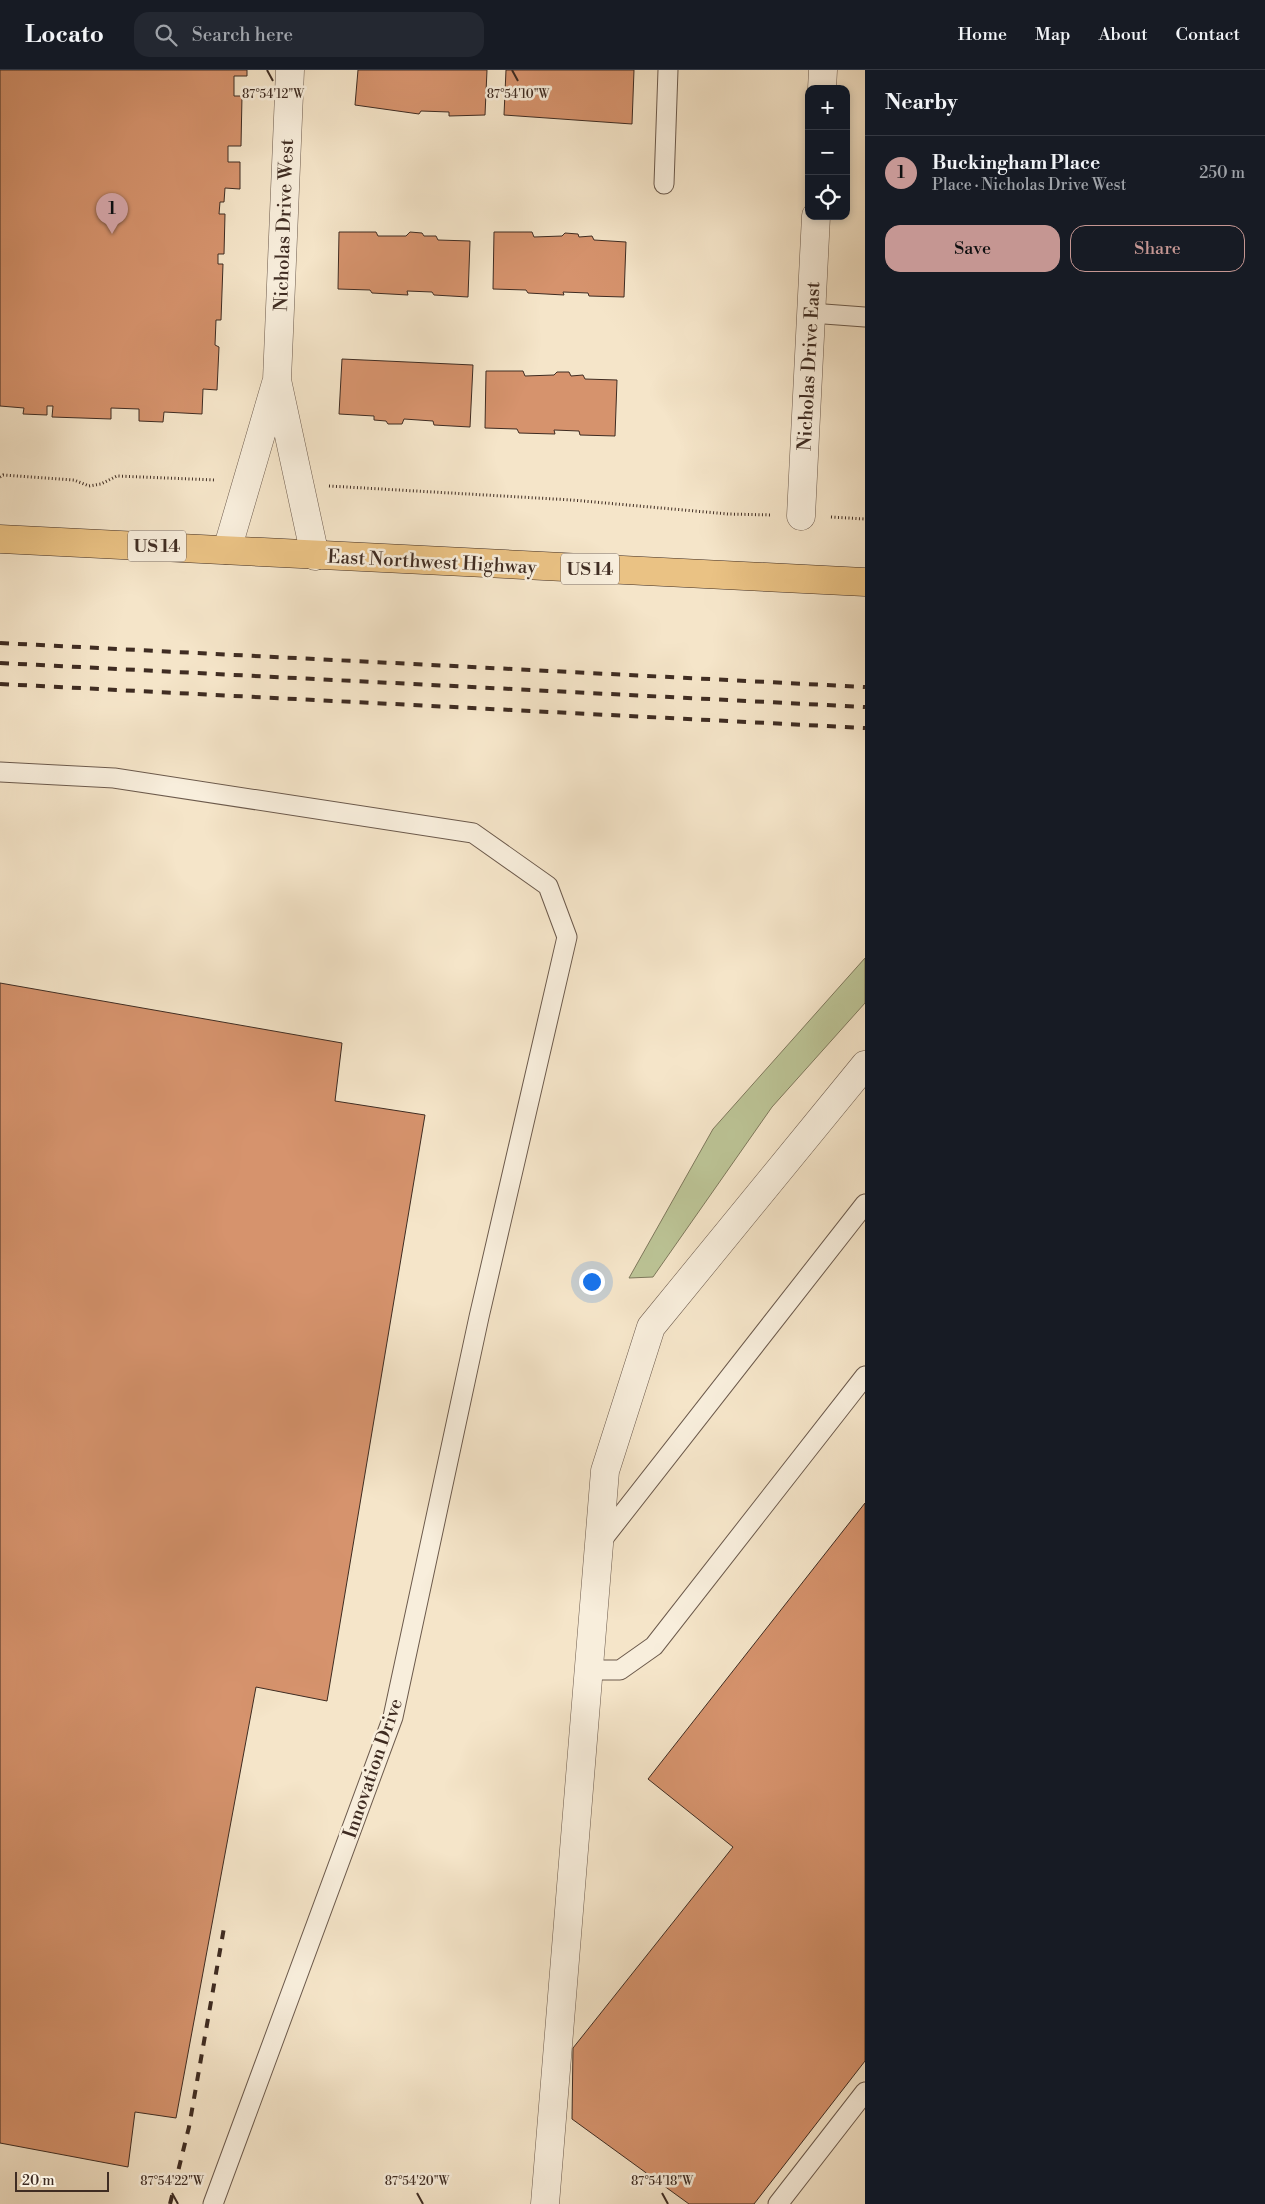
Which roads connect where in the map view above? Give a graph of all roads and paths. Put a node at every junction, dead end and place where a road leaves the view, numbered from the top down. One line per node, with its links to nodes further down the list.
1 (290, 70): 9 (street, Nicholas Drive West)
2 (668, 70): 5 (lane)
3 (823, 70): 4 (street)
4 (822, 85)
5 (664, 184)
6 (816, 220): 7 (street, Nicholas Drive East)
7 (811, 313): 8 (lane); 13 (street, Nicholas Drive East)
8 (865, 317)
9 (277, 380): 11 (street, Nicholas Drive West); 12 (street, Nicholas Drive West)
10 (0, 477): 11 (path)
11 (247, 482): 16 (street, Nicholas Drive West)
12 (300, 484): 13 (path); 17 (street, Nicholas Drive West)
13 (801, 516): 14 (path)
14 (865, 519)
15 (0, 540): 16 (main road, East Northwest Highway / US 14)
16 (227, 550): 17 (main road, East Northwest Highway / US 14)
17 (315, 556): 18 (main road, East Northwest Highway / US 14)
18 (865, 582)
19 (0, 772): 26 (lane, Innovation Drive)
20 (865, 1065): 23 (street)
21 (865, 1204): 23 (lane)
22 (865, 1376): 24 (lane)
23 (599, 1545): 24 (street)
24 (588, 1670): 27 (street)
25 (865, 2092): 28 (lane)
26 (213, 2204)
27 (545, 2204)
28 (778, 2204)

